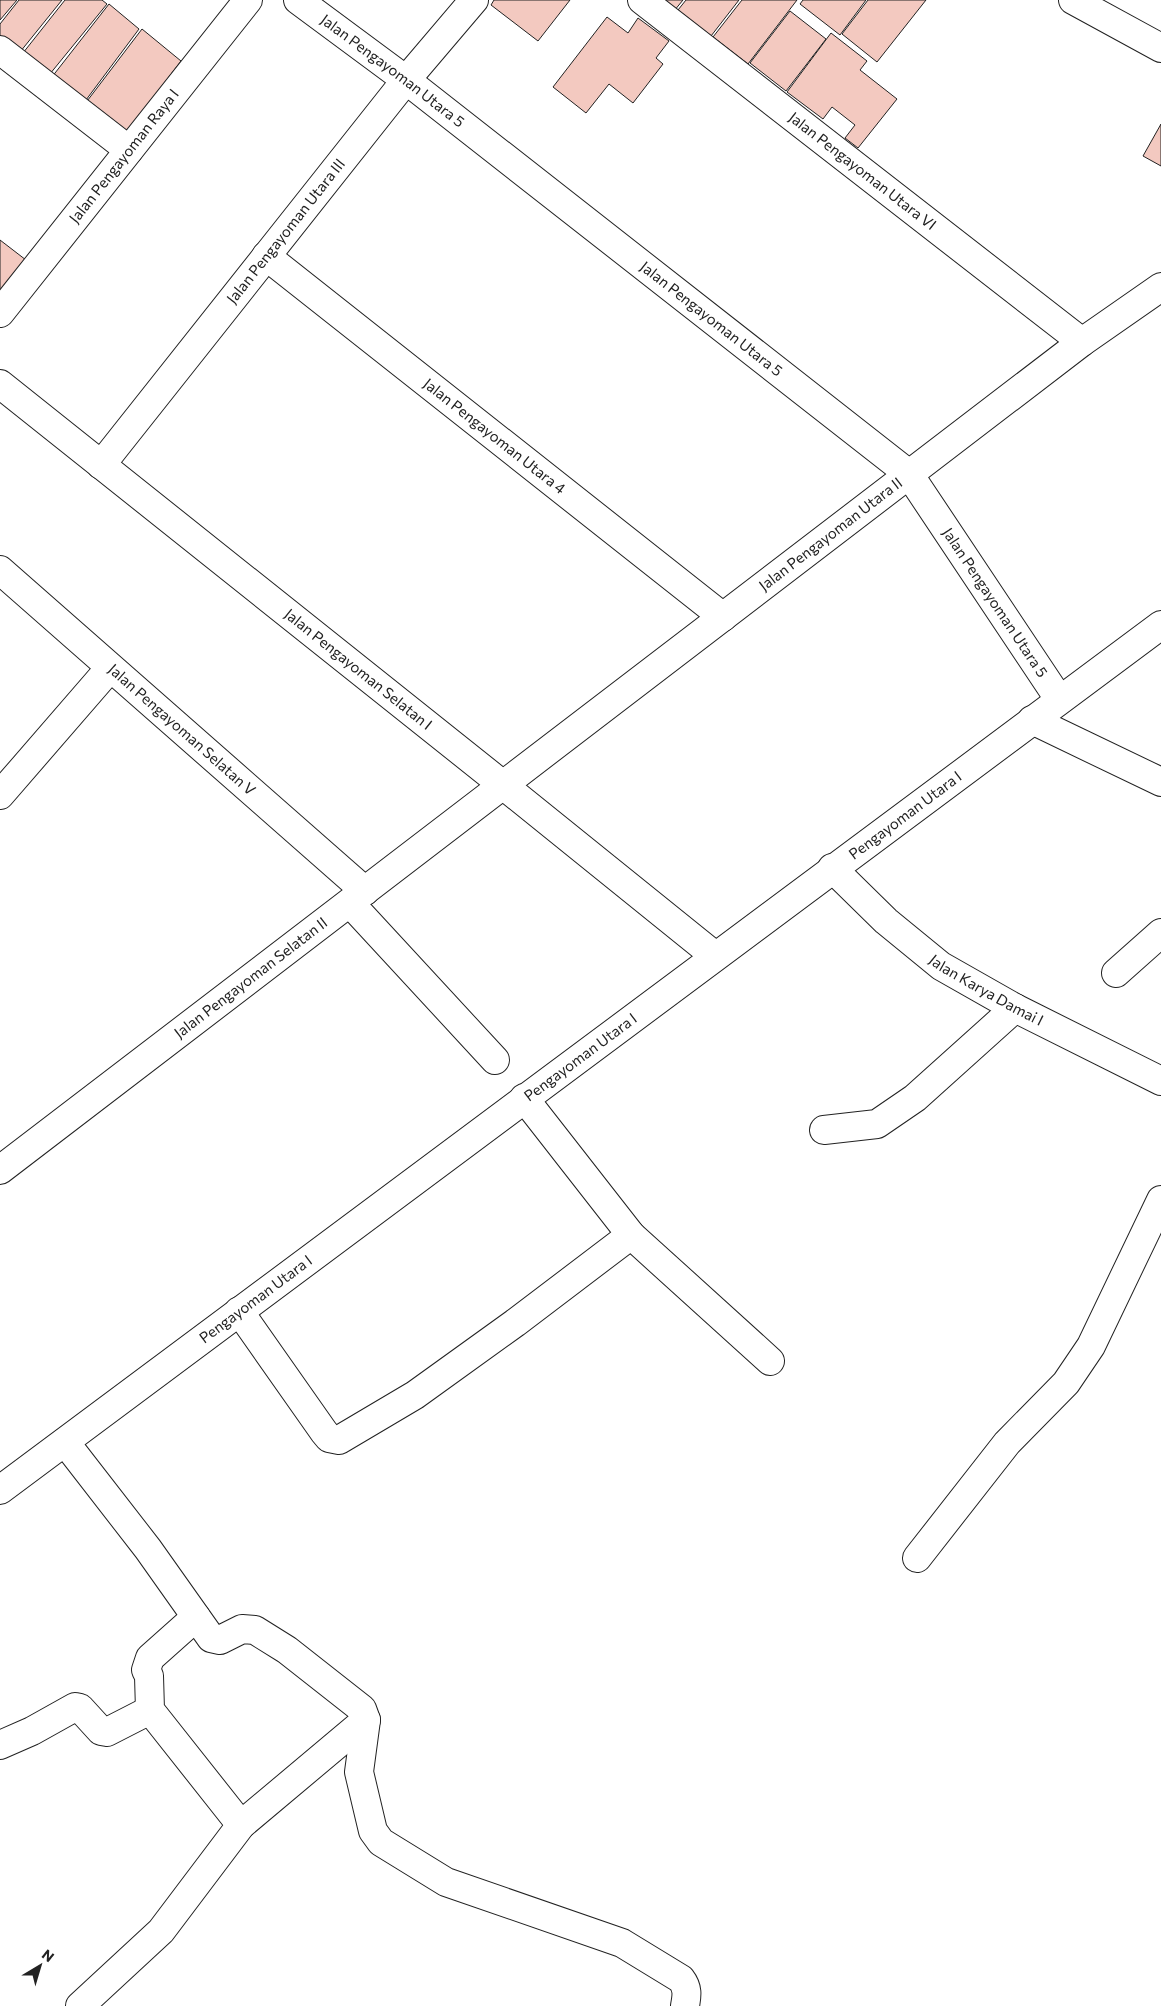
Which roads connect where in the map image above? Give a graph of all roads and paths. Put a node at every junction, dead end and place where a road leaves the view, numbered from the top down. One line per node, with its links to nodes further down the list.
1 (248, 0): 9 (street, Jalan Pengayoman Raya I)
2 (298, 0): 8 (street, Jalan Pengayoman Utara 5)
3 (474, 0): 8 (street, Jalan Pengayoman Utara III)
4 (642, 0): 13 (street, Jalan Pengayoman Utara VI)
5 (1073, 0): 6 (street)
6 (1161, 48)
7 (0, 50): 9 (street)
8 (406, 80): 10 (street, Jalan Pengayoman Utara III); 16 (street, Jalan Pengayoman Utara 5)
9 (129, 150): 12 (street, Jalan Pengayoman Raya I)
10 (266, 256): 15 (street, Jalan Pengayoman Utara III); 18 (street, Jalan Pengayoman Utara 4)
11 (1161, 286): 13 (street, Jalan Pengayoman Utara II)
12 (0, 313)
13 (1082, 342): 16 (street, Jalan Pengayoman Utara II)
14 (0, 384): 15 (street, Jalan Pengayoman Selatan I)
15 (101, 465): 24 (street, Jalan Pengayoman Selatan I)
16 (909, 474): 18 (street, Jalan Pengayoman Utara II); 21 (street, Jalan Pengayoman Utara 5)
17 (0, 570): 20 (street, Jalan Pengayoman Selatan V)
18 (723, 616): 24 (street, Jalan Pengayoman Utara II)
19 (1161, 625): 21 (street, Pengayoman Utara I)
20 (110, 668): 25 (street); 27 (street, Jalan Pengayoman Selatan V)
21 (1059, 699): 22 (street, Pengayoman Utara I)
22 (1032, 720): 23 (street); 26 (street, Pengayoman Utara I)
23 (1161, 782)
24 (503, 785): 27 (street, Jalan Pengayoman Selatan II); 29 (street, Jalan Pengayoman Selatan I)
25 (0, 795)
26 (832, 868): 29 (street, Pengayoman Utara I); 31 (street, Jalan Karya Damai I)
27 (357, 897): 32 (street, Jalan Pengayoman Selatan V); 36 (street, Jalan Pengayoman Selatan II)
28 (1161, 933): 30 (street)
29 (715, 956): 34 (street, Pengayoman Utara I)
30 (1116, 972)
31 (1015, 1008): 33 (street, Jalan Karya Damai I); 35 (street)
32 (494, 1060)
33 (1161, 1081)
34 (524, 1098): 38 (street); 39 (street, Pengayoman Utara I)
35 (824, 1130)
36 (0, 1170)
37 (1161, 1200): 43 (street)
38 (631, 1235): 39 (street); 40 (street)
39 (239, 1311): 41 (street, Pengayoman Utara I)
40 (770, 1361)
41 (64, 1442): 42 (street, Pengayoman Utara I); 44 (street)
42 (0, 1490)
43 (917, 1558)
44 (196, 1617): 45 (street); 46 (street)
45 (150, 1710): 47 (street); 48 (street)
46 (366, 1720): 48 (street); 50 (street)
47 (0, 1744)
48 (241, 1825): 49 (street)
49 (80, 2006)
50 (685, 2006)

